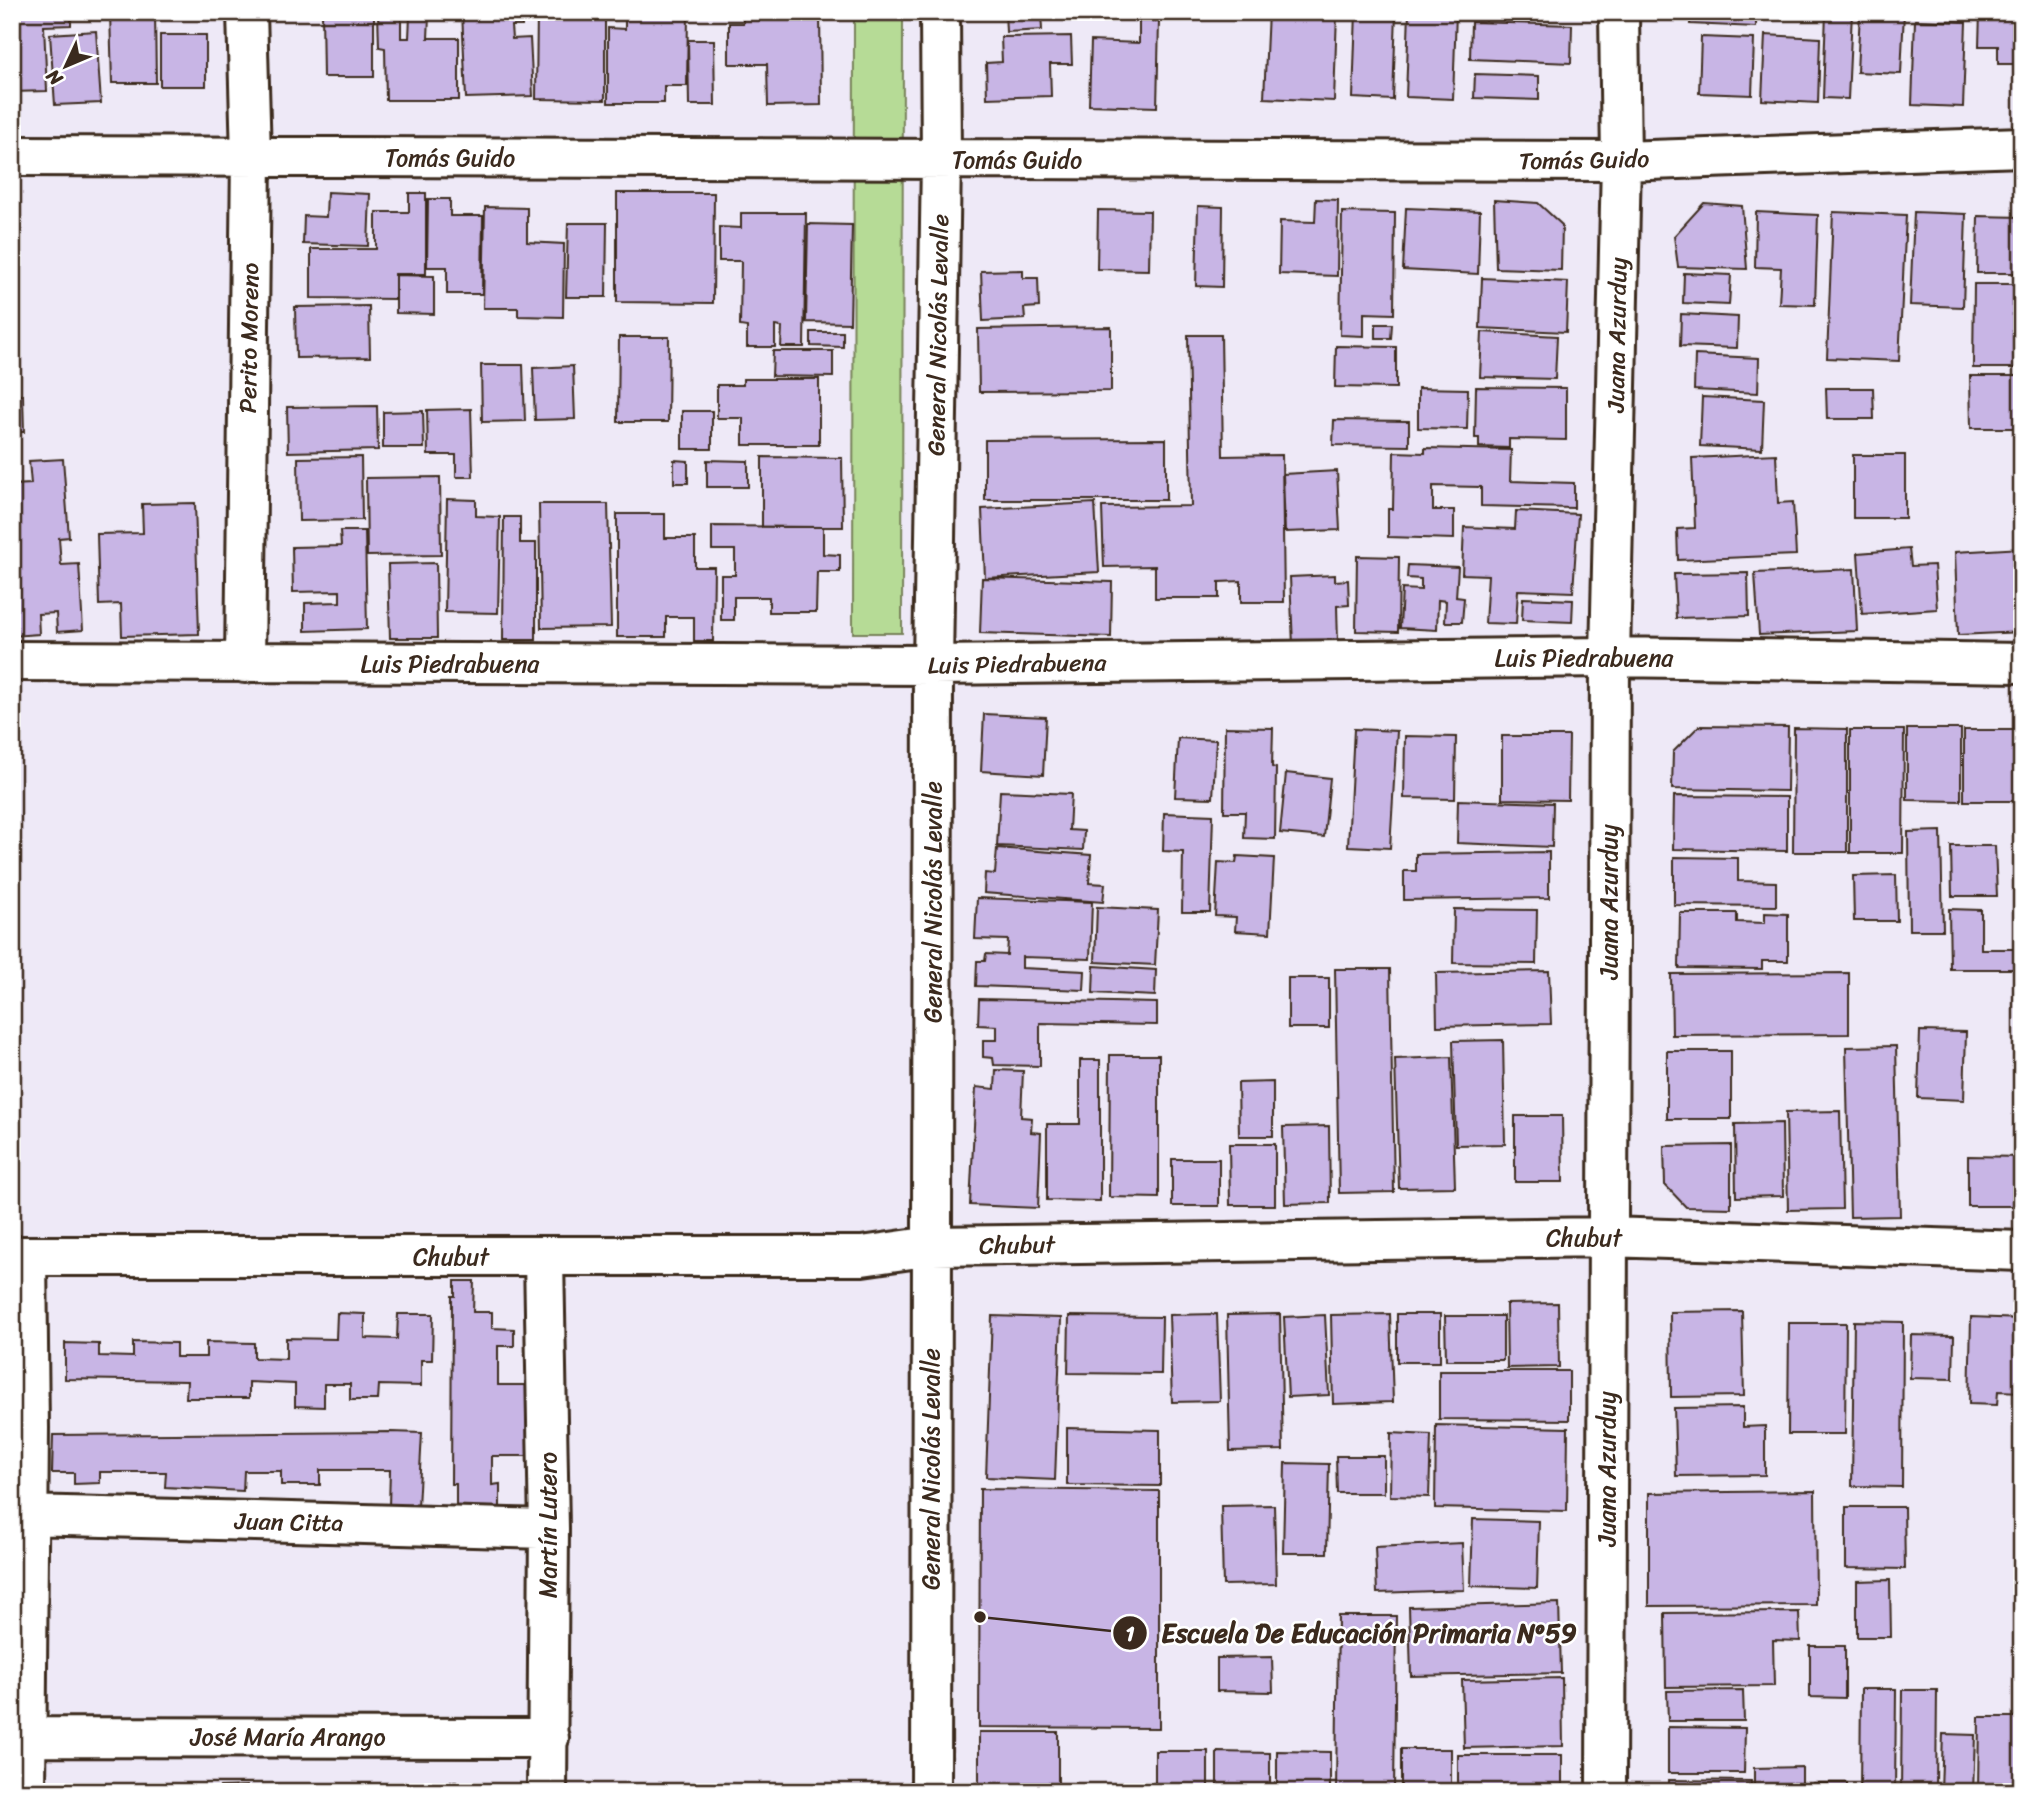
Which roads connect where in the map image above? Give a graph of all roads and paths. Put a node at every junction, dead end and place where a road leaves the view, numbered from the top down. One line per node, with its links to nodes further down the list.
1 (247, 12): 6 (street, Perito Moreno)
2 (940, 12): 7 (street, General Nicolás Levalle)
3 (1619, 12): 8 (street, Juana Azurduy)
4 (2022, 147): 8 (street, Tomás Guido)
5 (12, 156): 6 (street, Tomás Guido)
6 (251, 157): 7 (street, Tomás Guido); 11 (street, Perito Moreno)
7 (941, 160): 8 (street, Tomás Guido); 13 (street, General Nicolás Levalle)
8 (1621, 161): 9 (street, Juana Azurduy)
9 (1610, 657): 12 (street, Luis Piedrabuena); 13 (street, Luis Piedrabuena); 14 (street, Juana Azurduy)
10 (12, 662): 11 (street, Luis Piedrabuena)
11 (246, 663): 13 (street, Luis Piedrabuena)
12 (2022, 663)
13 (933, 665): 15 (street, General Nicolás Levalle)
14 (1608, 1237): 15 (street, Chubut); 16 (street, Chubut); 26 (street, Juana Azurduy)
15 (932, 1246): 18 (street, Chubut); 25 (street, General Nicolás Levalle)
16 (2022, 1251)
17 (20, 1256): 18 (street, Chubut); 19 (street)
18 (544, 1258): 20 (street, Martín Lutero)
19 (28, 1516): 20 (street, Juan Citta); 21 (street)
20 (549, 1529): 22 (street, Martín Lutero)
21 (27, 1737): 22 (street, José María Arango); 23 (street)
22 (549, 1738): 24 (street, Martín Lutero)
23 (26, 1792)
24 (547, 1792)
25 (931, 1792)
26 (1606, 1792)

